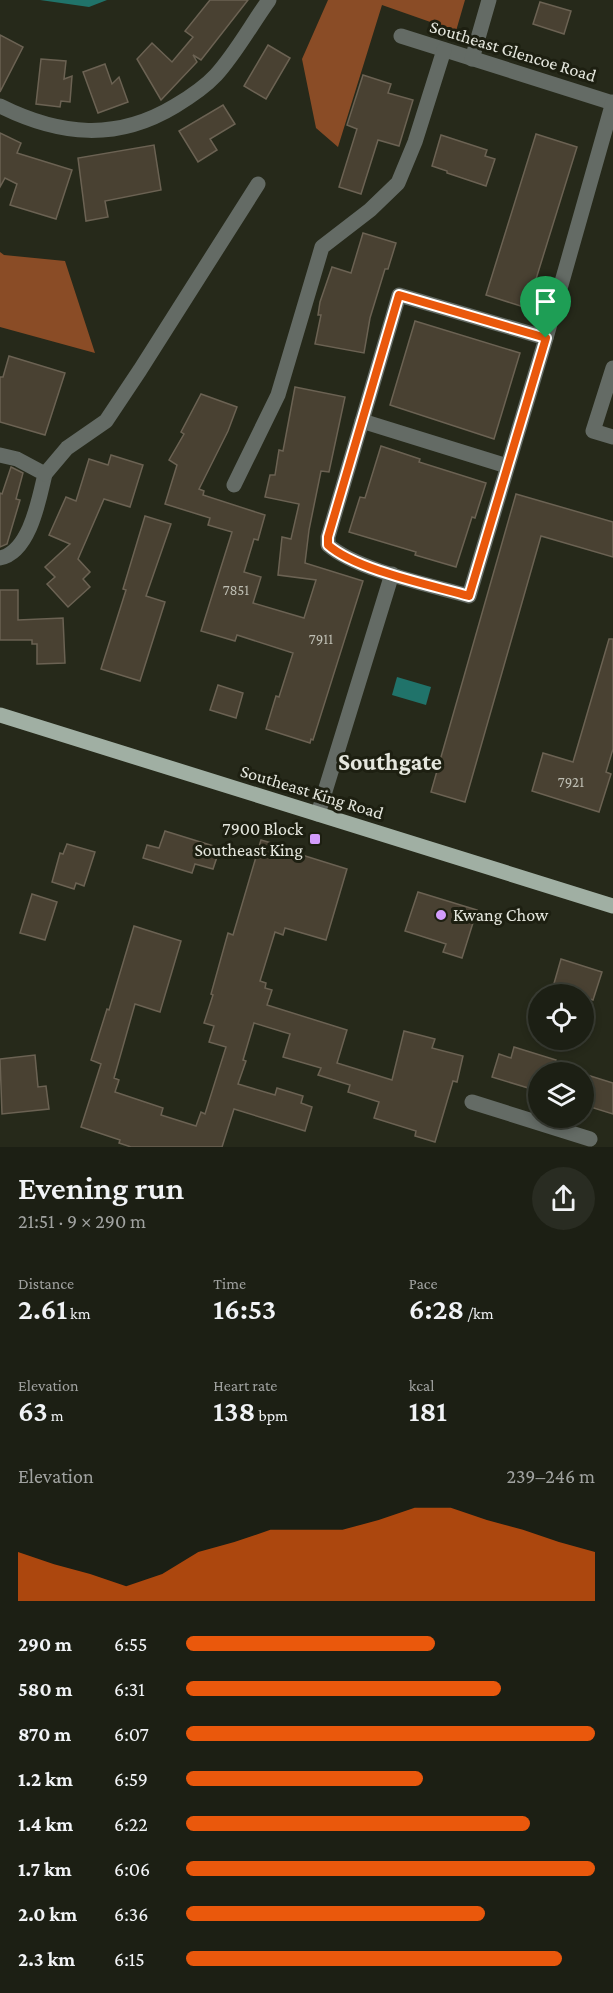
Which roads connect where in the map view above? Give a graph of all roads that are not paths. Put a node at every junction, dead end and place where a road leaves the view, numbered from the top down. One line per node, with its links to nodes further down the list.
1 (269, 0): 7 (street)
2 (489, 0): 5 (street)
3 (401, 36): 4 (street, Southeast Glencoe Road)
4 (444, 50): 5 (street, Southeast Glencoe Road); 16 (street)
5 (472, 59): 6 (street, Southeast Glencoe Road)
6 (613, 102): 9 (street)
7 (0, 106)
8 (258, 184): 15 (street)
9 (546, 338): 11 (street); 14 (street)
10 (613, 368): 12 (street)
11 (362, 421): 14 (street); 18 (street)
12 (613, 438)
13 (0, 455): 15 (street)
14 (507, 466): 18 (street)
15 (45, 474): 17 (street)
16 (234, 485)
17 (0, 558)
18 (392, 574): 20 (street)
19 (0, 715): 20 (main road, Southeast King Road)
20 (318, 814): 21 (main road, Southeast King Road)
21 (613, 906)
22 (472, 1102): 23 (street)
23 (591, 1139)

